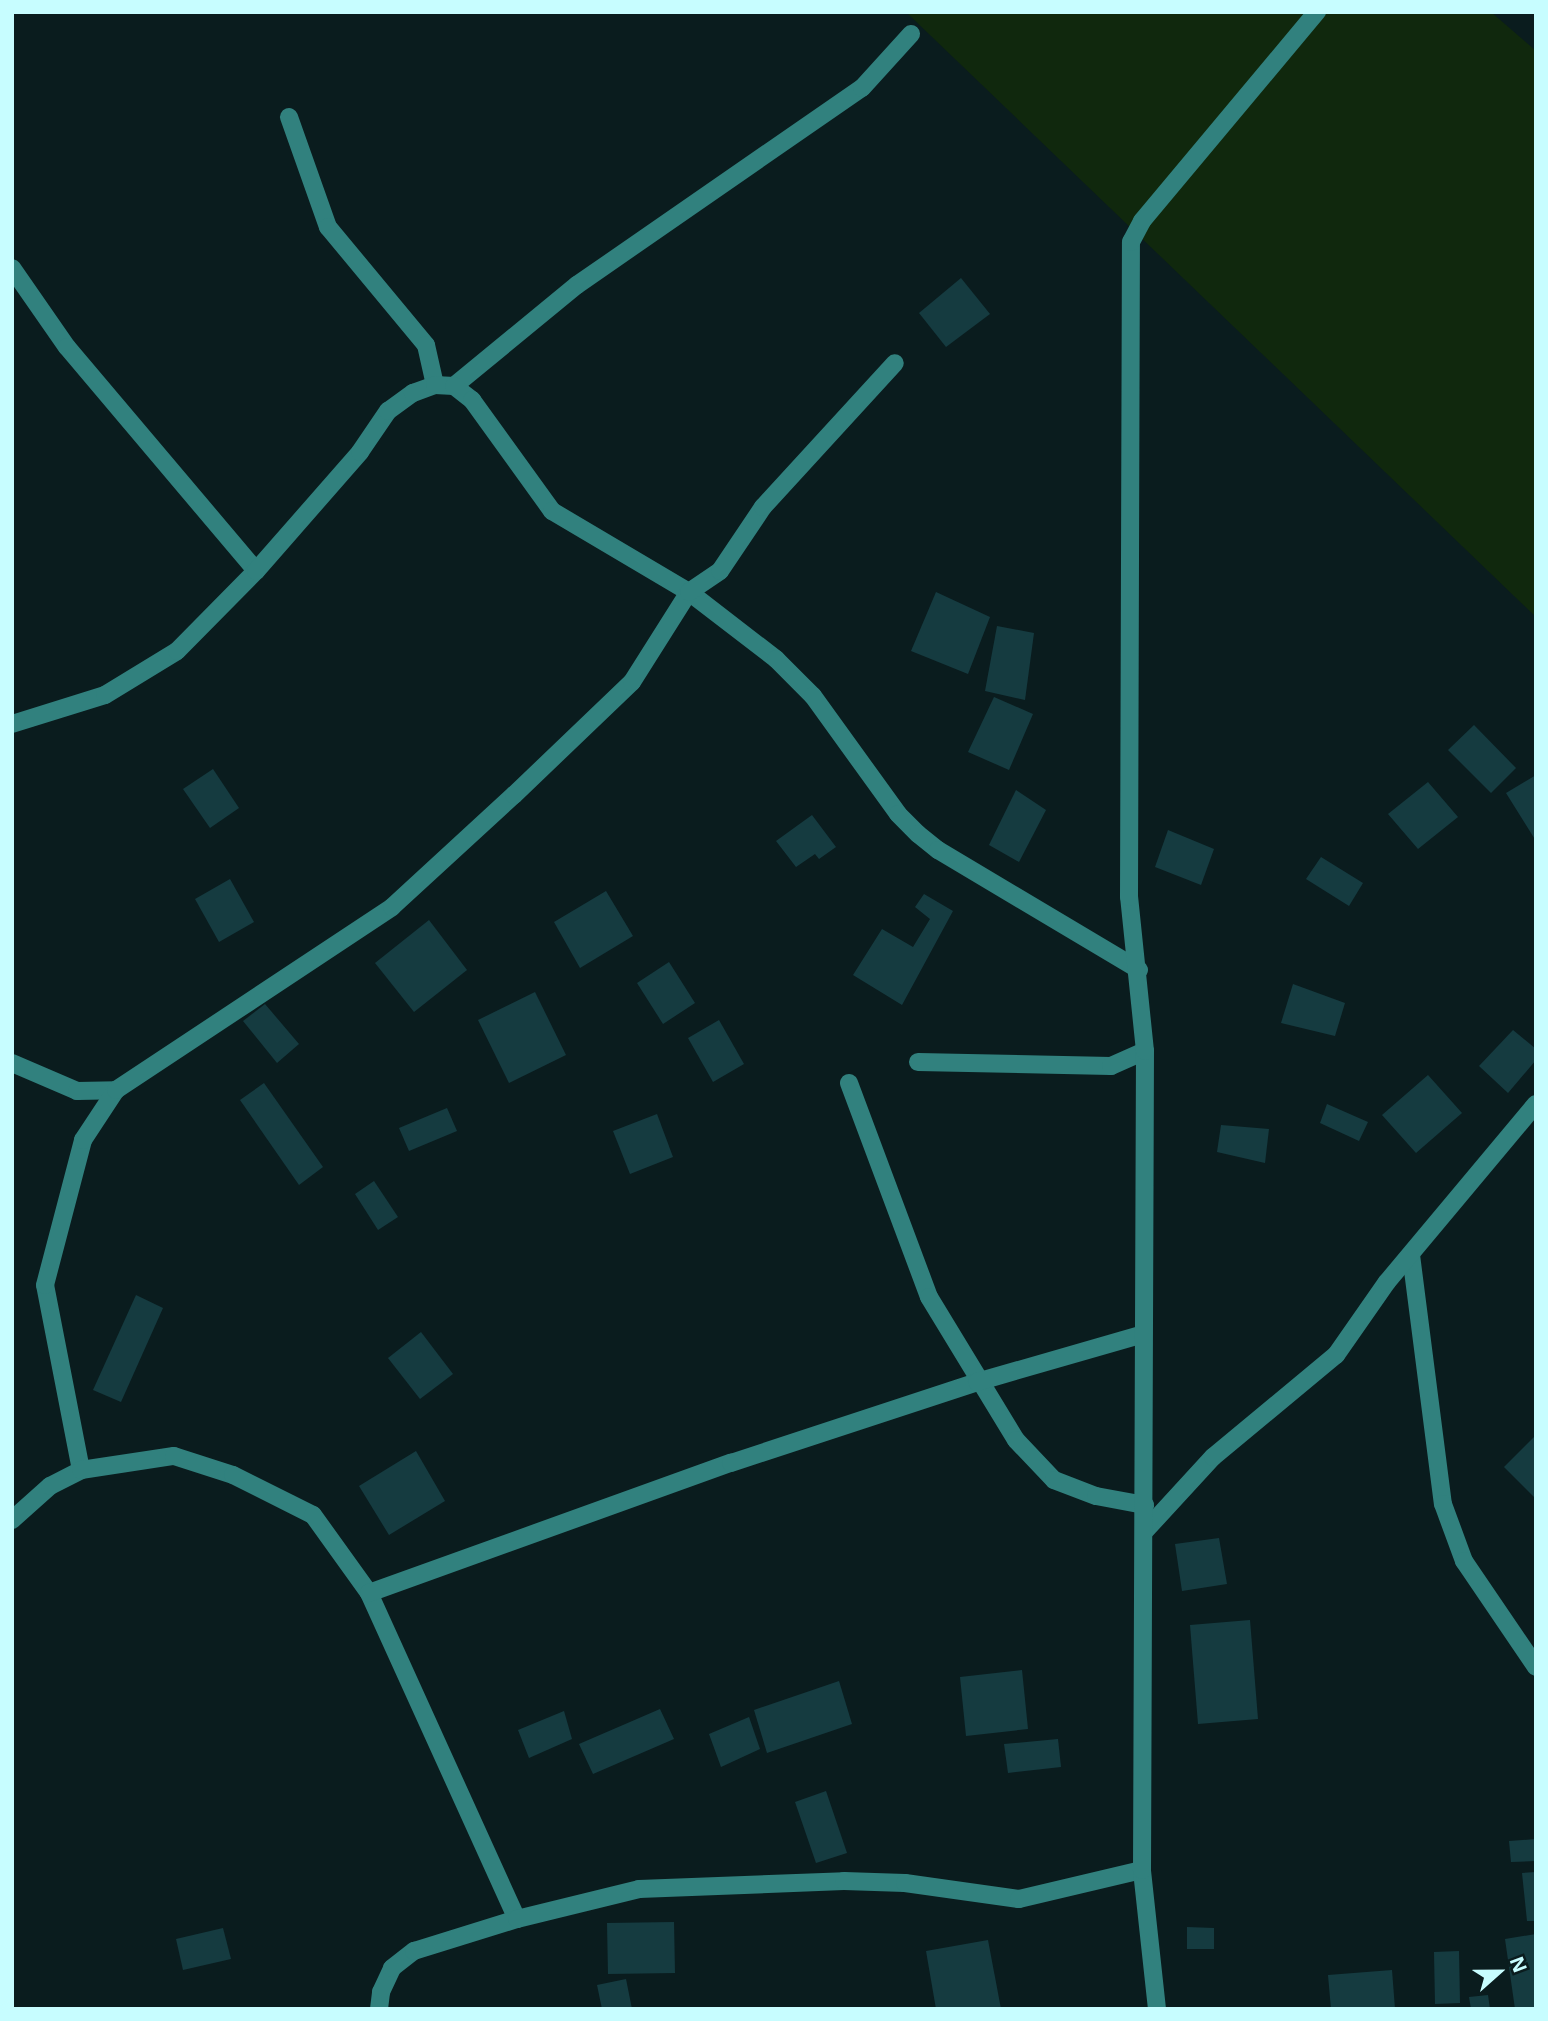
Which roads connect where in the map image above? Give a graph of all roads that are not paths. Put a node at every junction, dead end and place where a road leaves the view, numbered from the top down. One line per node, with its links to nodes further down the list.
1 (1317, 12): 11 (street)
2 (911, 34): 7 (street)
3 (289, 117): 6 (street)
4 (12, 268): 8 (street)
5 (895, 363): 9 (street)
6 (435, 385): 7 (street); 8 (street)
7 (454, 386): 9 (street)
8 (256, 571): 10 (street)
9 (688, 592): 11 (street); 16 (street)
10 (12, 724)
11 (1139, 970): 12 (street)
12 (1144, 1051): 13 (street); 19 (street)
13 (918, 1062)
14 (12, 1063): 16 (street)
15 (849, 1083): 20 (street)
16 (116, 1090): 21 (street)
17 (1536, 1104): 18 (street)
18 (1411, 1255): 24 (street); 26 (street)
19 (1143, 1334): 20 (street); 22 (street)
20 (977, 1382): 22 (street); 25 (street)
21 (81, 1470): 23 (street); 25 (street)
22 (1145, 1505): 24 (street)
23 (12, 1520)
24 (1144, 1532): 27 (street)
25 (369, 1593): 28 (street)
26 (1536, 1667)
27 (1142, 1870): 28 (street); 30 (street)
28 (517, 1919): 29 (street)
29 (379, 2009)
30 (1157, 2009)

